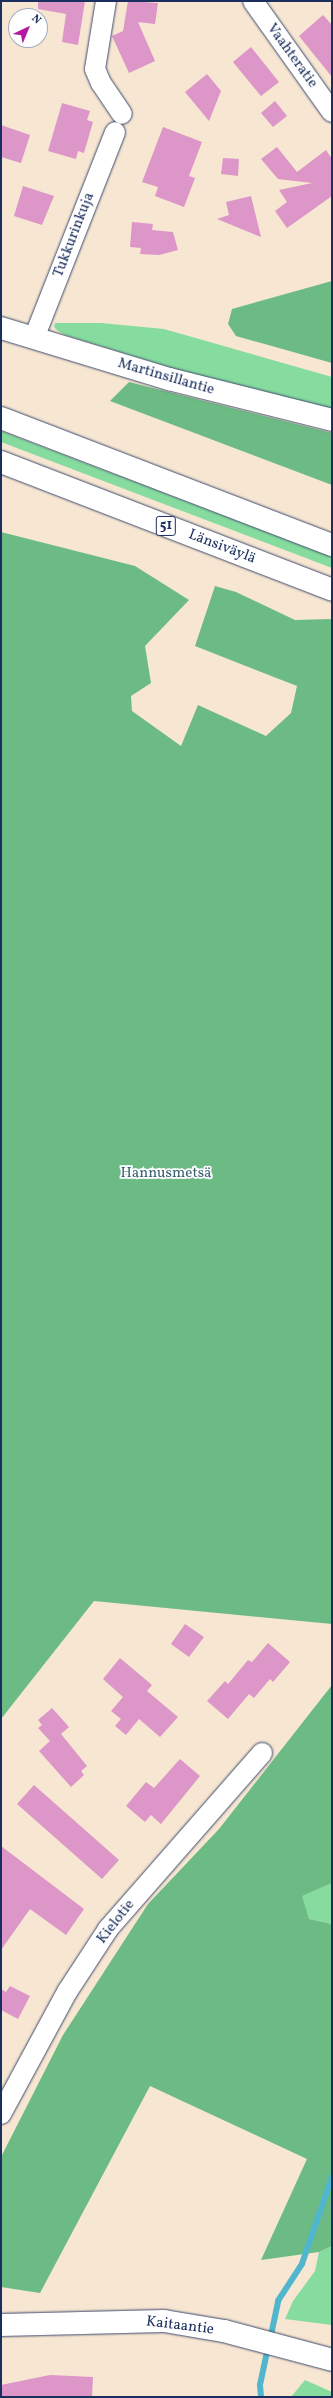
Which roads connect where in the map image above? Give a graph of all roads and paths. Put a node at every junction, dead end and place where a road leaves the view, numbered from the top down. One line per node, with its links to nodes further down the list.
1 (106, 1): 4 (street)
2 (253, 1): 3 (street, Vaahteratie)
3 (332, 112)
4 (122, 114)
5 (115, 132): 7 (street, Tukkurinkuja)
6 (1, 328): 7 (main road, Martinsillantie)
7 (34, 338): 9 (main road, Martinsillantie)
8 (1, 418): 11 (main road)
9 (332, 420)
10 (1, 462): 12 (main road, Länsiväylä / 51)
11 (332, 545)
12 (332, 590)
13 (262, 1753): 14 (street, Kielotie)
14 (1, 2114)
15 (1, 2325): 16 (main road, Kaitaantie)
16 (332, 2360)

